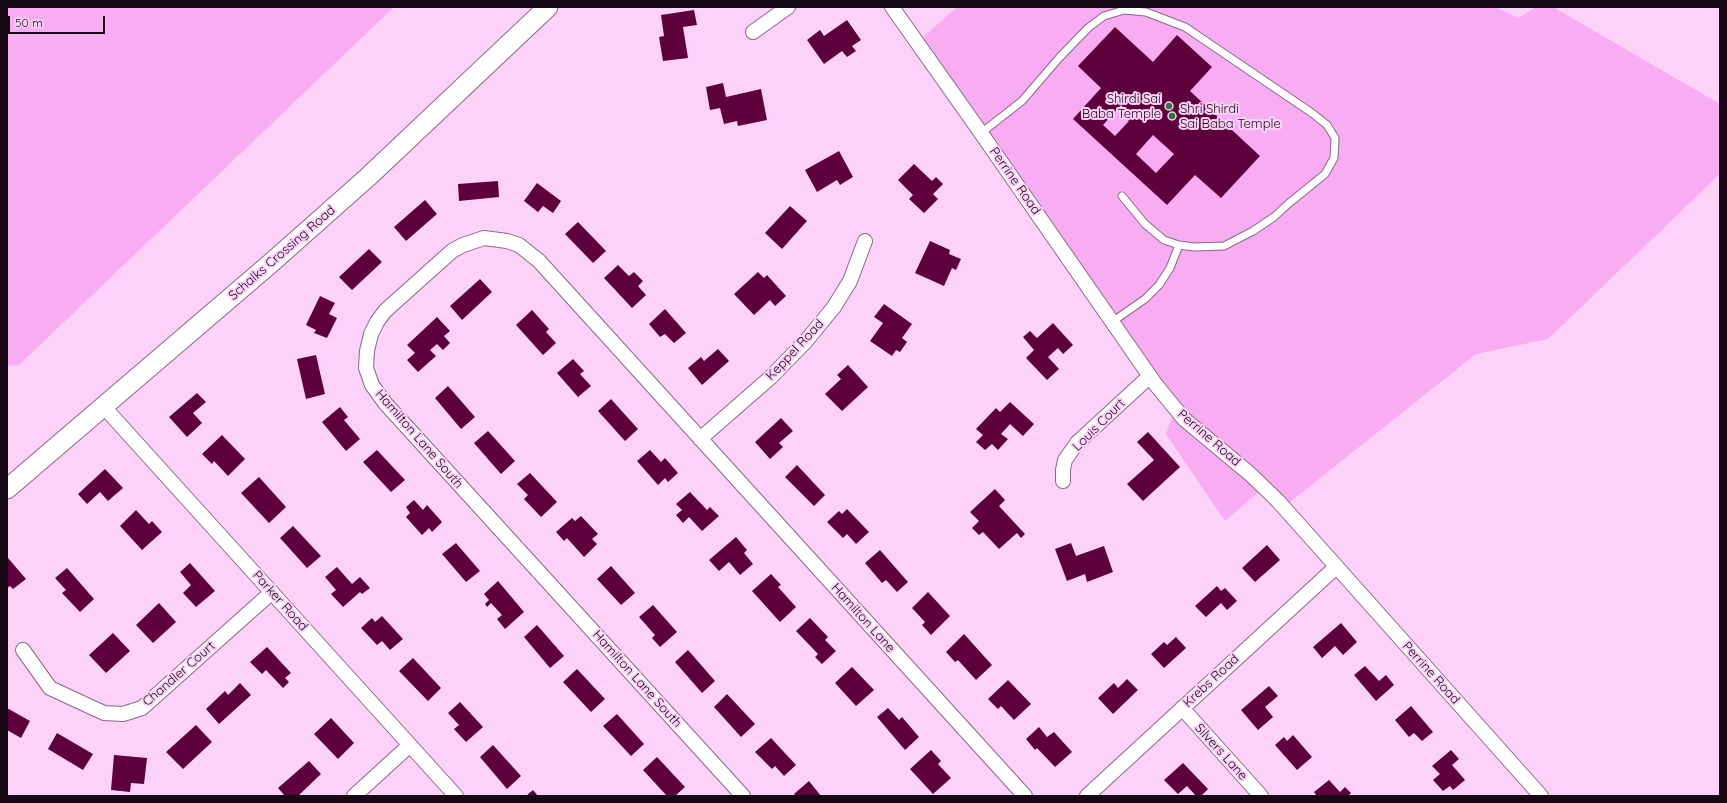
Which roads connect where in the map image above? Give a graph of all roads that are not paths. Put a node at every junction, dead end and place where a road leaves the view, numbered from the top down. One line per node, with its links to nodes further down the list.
1 (548, 7): 11 (street, Schalks Crossing Road)
2 (788, 7): 4 (street)
3 (892, 7): 5 (street, Perrine Road)
4 (752, 32)
5 (981, 132): 8 (lane); 9 (street, Perrine Road)
6 (1122, 196): 8 (lane)
7 (865, 241): 12 (street, Keppel Road)
8 (1178, 245): 9 (lane)
9 (1112, 322): 10 (street, Perrine Road)
10 (1150, 376): 13 (street, Louis Court); 15 (street, Perrine Road)
11 (104, 407): 14 (street, Schalks Crossing Road); 16 (street, Parker Road)
12 (700, 439): 22 (street, Hamilton Lane South); 23 (street, Hamilton Lane)
13 (1063, 481)
14 (7, 489)
15 (1336, 567): 18 (street, Krebs Road); 26 (street, Perrine Road)
16 (272, 592): 17 (street, Chandler Court); 19 (street, Parker Road)
17 (23, 650)
18 (1182, 708): 24 (street, Krebs Road); 25 (street, Silvers Lane)
19 (410, 745): 20 (street); 21 (street, Parker Road)
20 (354, 796)
21 (456, 796)
22 (743, 796)
23 (1025, 796)
24 (1087, 796)
25 (1261, 796)
26 (1541, 796)

